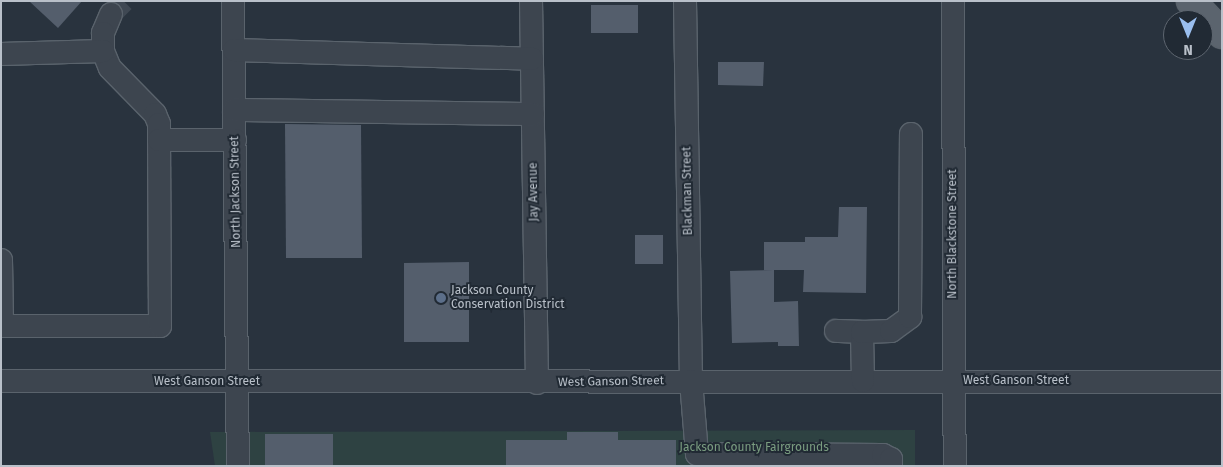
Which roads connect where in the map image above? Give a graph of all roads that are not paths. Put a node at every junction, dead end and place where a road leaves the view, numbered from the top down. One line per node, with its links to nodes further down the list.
1 (233, 1): 8 (street, North Jackson Street)
2 (531, 1): 11 (street, Jay Avenue)
3 (685, 1): 23 (street, Blackman Street)
4 (953, 1): 21 (street, North Blackstone Street)
5 (1191, 1): 7 (main road)
6 (111, 14): 9 (street)
7 (1222, 34)
8 (234, 50): 11 (street); 12 (street, North Jackson Street)
9 (103, 51): 10 (street); 15 (street)
10 (1, 54)
11 (532, 59): 13 (street, Jay Avenue)
12 (234, 110): 13 (street); 16 (street, North Jackson Street)
13 (534, 114): 27 (street, Jay Avenue)
14 (912, 134): 20 (street)
15 (159, 140): 16 (street); 18 (street)
16 (235, 140): 26 (street, North Jackson Street)
17 (1, 260): 18 (street)
18 (2, 326)
19 (836, 331): 20 (street)
20 (862, 332): 24 (street)
21 (954, 380): 24 (street, West Ganson Street); 25 (street, West Ganson Street); 31 (street, North Blackstone Street)
22 (1, 381): 26 (street, West Ganson Street)
23 (691, 381): 24 (street, West Ganson Street); 27 (street, West Ganson Street); 28 (street, Blackman Street)
24 (863, 381)
25 (1222, 382)
26 (238, 383): 27 (street, West Ganson Street); 29 (street, North Jackson Street)
27 (537, 383)
28 (697, 460): 30 (street)
29 (238, 466)
30 (891, 466)
31 (954, 466)

